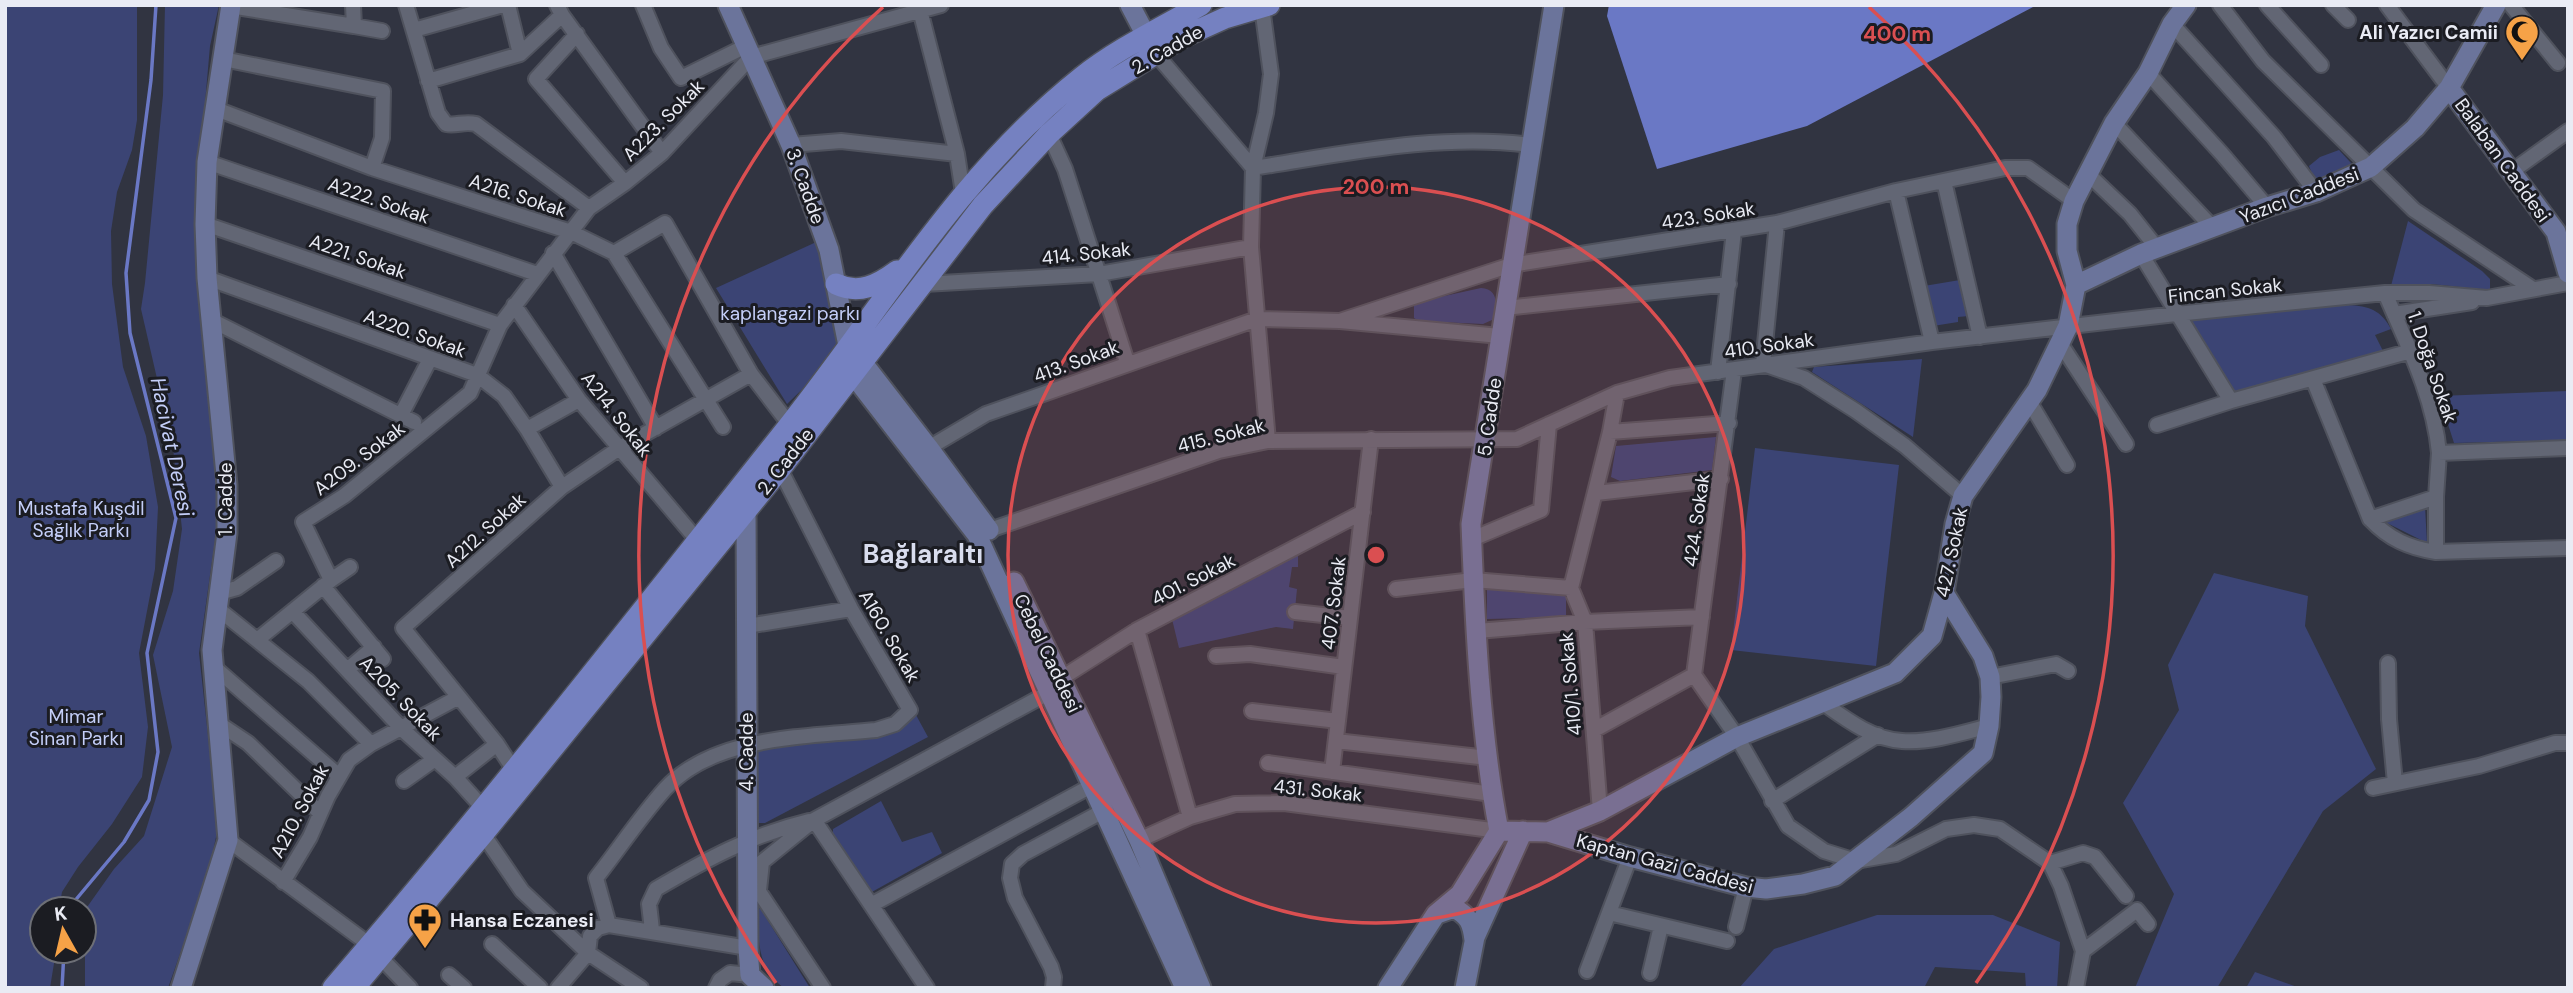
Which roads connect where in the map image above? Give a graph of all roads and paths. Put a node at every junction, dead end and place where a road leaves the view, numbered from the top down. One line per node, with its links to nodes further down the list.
1 (230, 5): 23 (street); 30 (main road, 1. Cadde)
2 (353, 5): 23 (street)
3 (406, 5): 24 (street)
4 (505, 5): 24 (street); 29 (street)
5 (643, 5): 28 (street)
6 (728, 5): 28 (main road, 3. Cadde)
7 (941, 5): 20 (street)
8 (1130, 5): 27 (main road)
9 (1201, 5): 27 (main road, 2. Cadde)
10 (1554, 5): 41 (main road, 5. Cadde)
11 (2186, 5): 22 (main road, 427. Sokak)
12 (2220, 5): 46 (street)
13 (2267, 5): 32 (street)
14 (2333, 5): 21 (street)
15 (2511, 5): 31 (street)
16 (1266, 6): 27 (main road, 2. Cadde); 45 (street)
17 (2393, 8): 35 (street)
18 (2491, 8): 35 (main road, Yazıcı Caddesi)
19 (559, 10): 26 (street); 29 (street)
20 (920, 10): 28 (street); 43 (street)
21 (2348, 20)
22 (2172, 24): 33 (main road, 427. Sokak); 53 (street)
23 (354, 26): 25 (street)
24 (414, 30): 34 (street)
25 (382, 31)
26 (577, 34): 42 (street); 51 (street)
27 (1151, 45): 39 (main road, 2. Cadde); 45 (street); 54 (main road, 2. Cadde)
28 (749, 51): 40 (main road, 3. Cadde); 42 (street, A223. Sokak)
29 (520, 54): 34 (street)
30 (223, 59): 36 (main road, 1. Cadde); 47 (street)
31 (2558, 63)
32 (2321, 65)
33 (2148, 73): 37 (main road, 427. Sokak); 56 (street)
34 (428, 81): 57 (street)
35 (2449, 88): 46 (main road, Yazıcı Caddesi); 48 (main road, Balaban Caddesi)
36 (216, 109): 44 (main road, 1. Cadde); 47 (street, A216. Sokak)
37 (2114, 123): 49 (main road, 427. Sokak); 60 (street)
38 (2568, 131): 48 (street)
39 (1049, 134): 72 (street); 75 (main road, 2. Cadde)
40 (791, 145): 43 (street); 77 (main road, 3. Cadde)
41 (1531, 145): 45 (street); 69 (main road, 5. Cadde)
42 (662, 153): 51 (street, A223. Sokak)
43 (957, 154): 54 (street)
44 (207, 162): 58 (main road, 1. Cadde); 71 (street, A222. Sokak)
45 (1252, 167): 64 (street)
46 (2371, 167): 53 (main road, Yazıcı Caddesi); 79 (street)
47 (372, 168): 63 (street, A216. Sokak)
48 (2511, 172): 61 (main road, Balaban Caddesi)
49 (2087, 173): 55 (main road, 427. Sokak); 65 (street)
50 (1944, 181): 52 (street, 423. Sokak); 55 (street, 423. Sokak); 92 (street)
51 (625, 183): 57 (street, A223. Sokak)
52 (1896, 191): 59 (street, 423. Sokak); 93 (street)
53 (2316, 192): 56 (main road, Yazıcı Caddesi)
54 (963, 193): 68 (main road, 2. Cadde)
55 (2074, 201): 78 (main road, 427. Sokak)
56 (2267, 207): 60 (main road, Yazıcı Caddesi)
57 (589, 208): 63 (street, A223. Sokak)
58 (205, 223): 73 (main road, 1. Cadde); 89 (street, A221. Sokak)
59 (1777, 223): 62 (street, 423. Sokak); 98 (street)
60 (2213, 228): 65 (main road, Yazıcı Caddesi)
61 (2562, 230): 70 (main road, Balaban Caddesi)
62 (1734, 231): 69 (street, 423. Sokak); 76 (street)
63 (571, 232): 66 (street, A223. Sokak); 67 (street, A216. Sokak)
64 (1251, 247): 72 (street, 414. Sokak); 86 (street)
65 (2149, 251): 78 (main road, Yazıcı Caddesi); 84 (street)
66 (553, 253): 71 (street, A223. Sokak); 119 (street)
67 (614, 253): 102 (street); 110 (street)
68 (913, 259): 77 (main road); 94 (main road, 2. Cadde)
69 (1511, 265): 83 (main road, 5. Cadde); 88 (street, 423. Sokak)
70 (2568, 273)
71 (537, 274): 82 (street, A223. Sokak)
72 (1099, 274): 75 (street, 414. Sokak); 97 (street)
73 (207, 278): 87 (main road, 1. Cadde); 96 (street, A220. Sokak)
74 (2568, 283): 79 (street)
75 (924, 284): 99 (main road, 2. Cadde)
76 (1729, 284): 83 (street); 101 (street)
77 (836, 285): 94 (main road, 3. Cadde)
78 (2076, 285): 90 (main road, 427. Sokak)
79 (2533, 289): 81 (street)
80 (2385, 293): 81 (street, Fincan Sokak); 84 (street, Fincan Sokak); 85 (street, 1. Doğa Sokak)
81 (2487, 298): 85 (street)
82 (514, 305): 89 (street, A223. Sokak); 107 (street, A214. Sokak)
83 (1505, 308): 91 (main road, 5. Cadde)
84 (2176, 314): 90 (street, Fincan Sokak); 109 (street)
85 (2394, 314): 95 (street, 1. Doğa Sokak)
86 (1257, 319): 88 (street, 413. Sokak); 97 (street, 413. Sokak); 124 (street)
87 (211, 320): 112 (street); 152 (main road, 1. Cadde)
88 (1340, 321): 91 (street, 413. Sokak)
89 (500, 325): 103 (street, A223. Sokak)
90 (2064, 334): 92 (street, 410. Sokak); 108 (main road, 427. Sokak); 125 (street)
91 (1500, 336): 122 (main road, 5. Cadde)
92 (1980, 337): 93 (street, 410. Sokak)
93 (1932, 342): 98 (street, 410. Sokak)
94 (848, 345): 99 (main road, 3. Cadde); 116 (main road, 2. Cadde)
95 (2411, 351): 104 (street); 129 (street, 1. Doğa Sokak)
96 (430, 359): 103 (street, A220. Sokak); 112 (street)
97 (1127, 362): 128 (street, 413. Sokak)
98 (1763, 364): 100 (street, 410. Sokak); 135 (street)
99 (859, 369): 106 (main road, 2. Cadde); 111 (main road, Cebel Caddesi); 128 (main road, Cebel Caddesi)
100 (1734, 370): 101 (street, 410. Sokak); 114 (street, 424. Sokak)
101 (1718, 372): 105 (street, 410. Sokak)
102 (751, 374): 110 (street, A212. Sokak); 116 (street)
103 (477, 375): 120 (street, A220. Sokak); 148 (street, A209. Sokak)
104 (2314, 379): 109 (street); 139 (street)
105 (1617, 393): 115 (street, 410. Sokak); 121 (street)
106 (835, 397): 111 (main road); 131 (main road, 2. Cadde)
107 (579, 400): 120 (street); 127 (street, A214. Sokak)
108 (2029, 401): 130 (street); 135 (main road, 427. Sokak)
109 (2231, 401): 117 (street)
110 (705, 402): 118 (street); 119 (street, A212. Sokak)
111 (876, 403): 128 (main road, Cebel Caddesi)
112 (401, 415): 113 (street)
113 (414, 422)
114 (1729, 422): 121 (street); 132 (street, 424. Sokak)
115 (1549, 424): 122 (street, 410. Sokak); 141 (street)
116 (790, 425): 142 (main road, 2. Cadde)
117 (2157, 425)
118 (723, 427)
119 (656, 428): 127 (street, A212. Sokak)
120 (527, 429): 133 (street, A220. Sokak)
121 (1610, 432): 134 (street)
122 (1486, 438): 123 (street, 415. Sokak); 141 (main road, 5. Cadde)
123 (1371, 439): 124 (street, 415. Sokak); 138 (street, 407. Sokak)
124 (1268, 441): 140 (street, 415. Sokak)
125 (2126, 444)
126 (2568, 448): 129 (street, 1. Doğa Sokak)
127 (618, 449): 133 (street, A212. Sokak); 142 (street, A214. Sokak)
128 (923, 452): 140 (main road, Cebel Caddesi)
129 (2439, 453): 136 (street)
130 (2067, 466)
131 (780, 469): 137 (main road, 2. Cadde); 153 (street, A160. Sokak)
132 (1721, 479): 134 (street); 156 (street, 424. Sokak)
133 (562, 487): 174 (street, A212. Sokak)
134 (1596, 493): 149 (street)
135 (1963, 496): 151 (main road, 427. Sokak)
136 (2436, 497): 139 (street); 144 (street)
137 (746, 510): 159 (main road, 4. Cadde); 210 (main road, 2. Cadde)
138 (1363, 512): 157 (street, 407. Sokak); 160 (street, 401. Sokak)
139 (2370, 519): 144 (street)
140 (983, 532): 173 (main road, Cebel Caddesi)
141 (1472, 539): 147 (main road, 5. Cadde)
142 (698, 541): 192 (main road, 2. Cadde)
143 (2568, 548): 144 (street)
144 (2436, 552)
145 (276, 561): 152 (street)
146 (350, 567): 148 (street)
147 (1473, 580): 149 (street); 150 (street); 161 (main road, 5. Cadde)
148 (327, 583): 155 (street); 163 (street)
149 (1571, 588): 158 (street, 410/1. Sokak)
150 (1396, 589)
151 (1944, 593): 172 (main road, Kaptan Gazi Caddesi); 175 (main road, 427. Sokak)
152 (218, 600): 162 (street); 167 (main road, 1. Cadde)
153 (851, 609): 159 (street); 188 (street, A160. Sokak)
154 (1295, 611): 157 (street)
155 (293, 612): 162 (street); 169 (street, A205. Sokak)
156 (1702, 617): 158 (street); 171 (street, 424. Sokak)
157 (1350, 618): 168 (street, 407. Sokak)
158 (1585, 622): 161 (street); 181 (street, 410/1. Sokak)
159 (747, 626): 188 (main road, 4. Cadde)
160 (1137, 629): 173 (street, 401. Sokak); 205 (street)
161 (1478, 631): 189 (main road, 5. Cadde)
162 (257, 640): 186 (street)
163 (374, 647): 165 (street); 169 (street)
164 (1216, 656): 168 (street)
165 (383, 659)
166 (2388, 663): 197 (street)
167 (214, 667): 178 (main road, 1. Cadde); 194 (street)
168 (1344, 667): 177 (street, 407. Sokak)
169 (347, 670): 180 (street, A205. Sokak)
170 (2068, 671): 172 (street)
171 (1695, 675): 181 (street); 183 (street)
172 (1990, 677): 179 (main road, Kaptan Gazi Caddesi)
173 (1055, 685): 200 (main road, Cebel Caddesi); 206 (street, 401. Sokak)
174 (459, 697): 180 (street, A210. Sokak); 187 (street, A212. Sokak)
175 (1824, 703): 182 (street); 183 (main road, 427. Sokak)
176 (1252, 711): 177 (street)
177 (1338, 721): 184 (street, 407. Sokak)
178 (218, 723): 204 (street); 211 (main road, 1. Cadde)
179 (1989, 726): 182 (street); 215 (main road, Kaptan Gazi Caddesi)
180 (402, 729): 186 (street, A210. Sokak); 190 (street, A205. Sokak)
181 (1594, 730): 203 (street, 410/1. Sokak)
182 (1878, 735): 201 (street)
183 (1737, 737): 201 (street); 203 (main road, 427. Sokak)
184 (1336, 741): 189 (street); 193 (street, 407. Sokak)
185 (2568, 743): 197 (street)
186 (371, 744): 194 (street, A210. Sokak)
187 (497, 744): 192 (street, A212. Sokak); 195 (street)
188 (746, 744): 212 (main road, 4. Cadde); 225 (street)
189 (1488, 758): 199 (main road, 5. Cadde)
190 (435, 759): 195 (street, A205. Sokak); 196 (street)
191 (1268, 763): 193 (street)
192 (514, 771): 202 (main road, 2. Cadde)
193 (1332, 772): 199 (street)
194 (339, 776): 204 (street, A210. Sokak)
195 (455, 777): 202 (street, A205. Sokak)
196 (404, 781)
197 (2395, 783): 198 (street)
198 (2373, 788)
199 (1492, 794): 207 (main road, 5. Cadde)
200 (1104, 797): 213 (main road, Cebel Caddesi); 221 (street); 251 (street); 252 (main road, Cebel Caddesi)
201 (1772, 801): 215 (street)
202 (483, 808): 234 (main road, 2. Cadde)
203 (1600, 811): 209 (main road, 427. Sokak)
204 (320, 813): 218 (street, A210. Sokak)
205 (1190, 817): 207 (street, 431. Sokak); 213 (street, 431. Sokak)
206 (814, 820): 212 (street); 217 (street); 221 (street)
207 (1499, 831): 208 (main road, 427. Sokak); 223 (main road)
208 (1523, 831): 209 (main road, 427. Sokak); 229 (main road)
209 (1548, 832): 214 (main road, Kaptan Gazi Caddesi)
210 (484, 834): 234 (main road, 2. Cadde); 235 (street)
211 (228, 840): 218 (street); 240 (main road, 1. Cadde)
212 (747, 840): 217 (main road, 4. Cadde); 228 (street)
213 (1139, 840): 253 (main road, Cebel Caddesi)
214 (1630, 857): 219 (main road, Kaptan Gazi Caddesi); 222 (street)
215 (1856, 861): 216 (street); 219 (main road, Kaptan Gazi Caddesi)
216 (2050, 863): 220 (street); 233 (street)
217 (754, 868): 232 (main road, 4. Cadde); 249 (street)
218 (283, 881): 234 (street)
219 (1746, 887): 227 (street)
220 (2126, 896)
221 (872, 905): 250 (street)
222 (1609, 913): 226 (street); 236 (street)
223 (1436, 914): 229 (main road); 254 (main road)
224 (2148, 924): 233 (street)
225 (609, 925): 228 (street); 235 (street)
226 (1661, 926): 230 (street); 237 (street)
227 (1736, 927)
228 (652, 930): 232 (street)
229 (1474, 940): 255 (main road)
230 (1727, 942)
231 (492, 944): 245 (street)
232 (748, 948): 239 (main road, 4. Cadde)
233 (2082, 950): 256 (street)
234 (375, 951): 241 (main road, 2. Cadde); 242 (main road, 2. Cadde); 243 (street)
235 (589, 953): 246 (street); 247 (street)
236 (1587, 971)
237 (1650, 973)
238 (449, 975): 244 (street)
239 (757, 981): 248 (street)
240 (181, 988)
241 (333, 988)
242 (354, 988)
243 (410, 988)
244 (464, 988)
245 (540, 988)
246 (558, 988)
247 (641, 988)
248 (716, 988)
249 (823, 988)
250 (927, 988)
251 (1053, 988)
252 (1185, 988)
253 (1201, 988)
254 (1388, 988)
255 (1465, 988)
256 (2076, 988)

